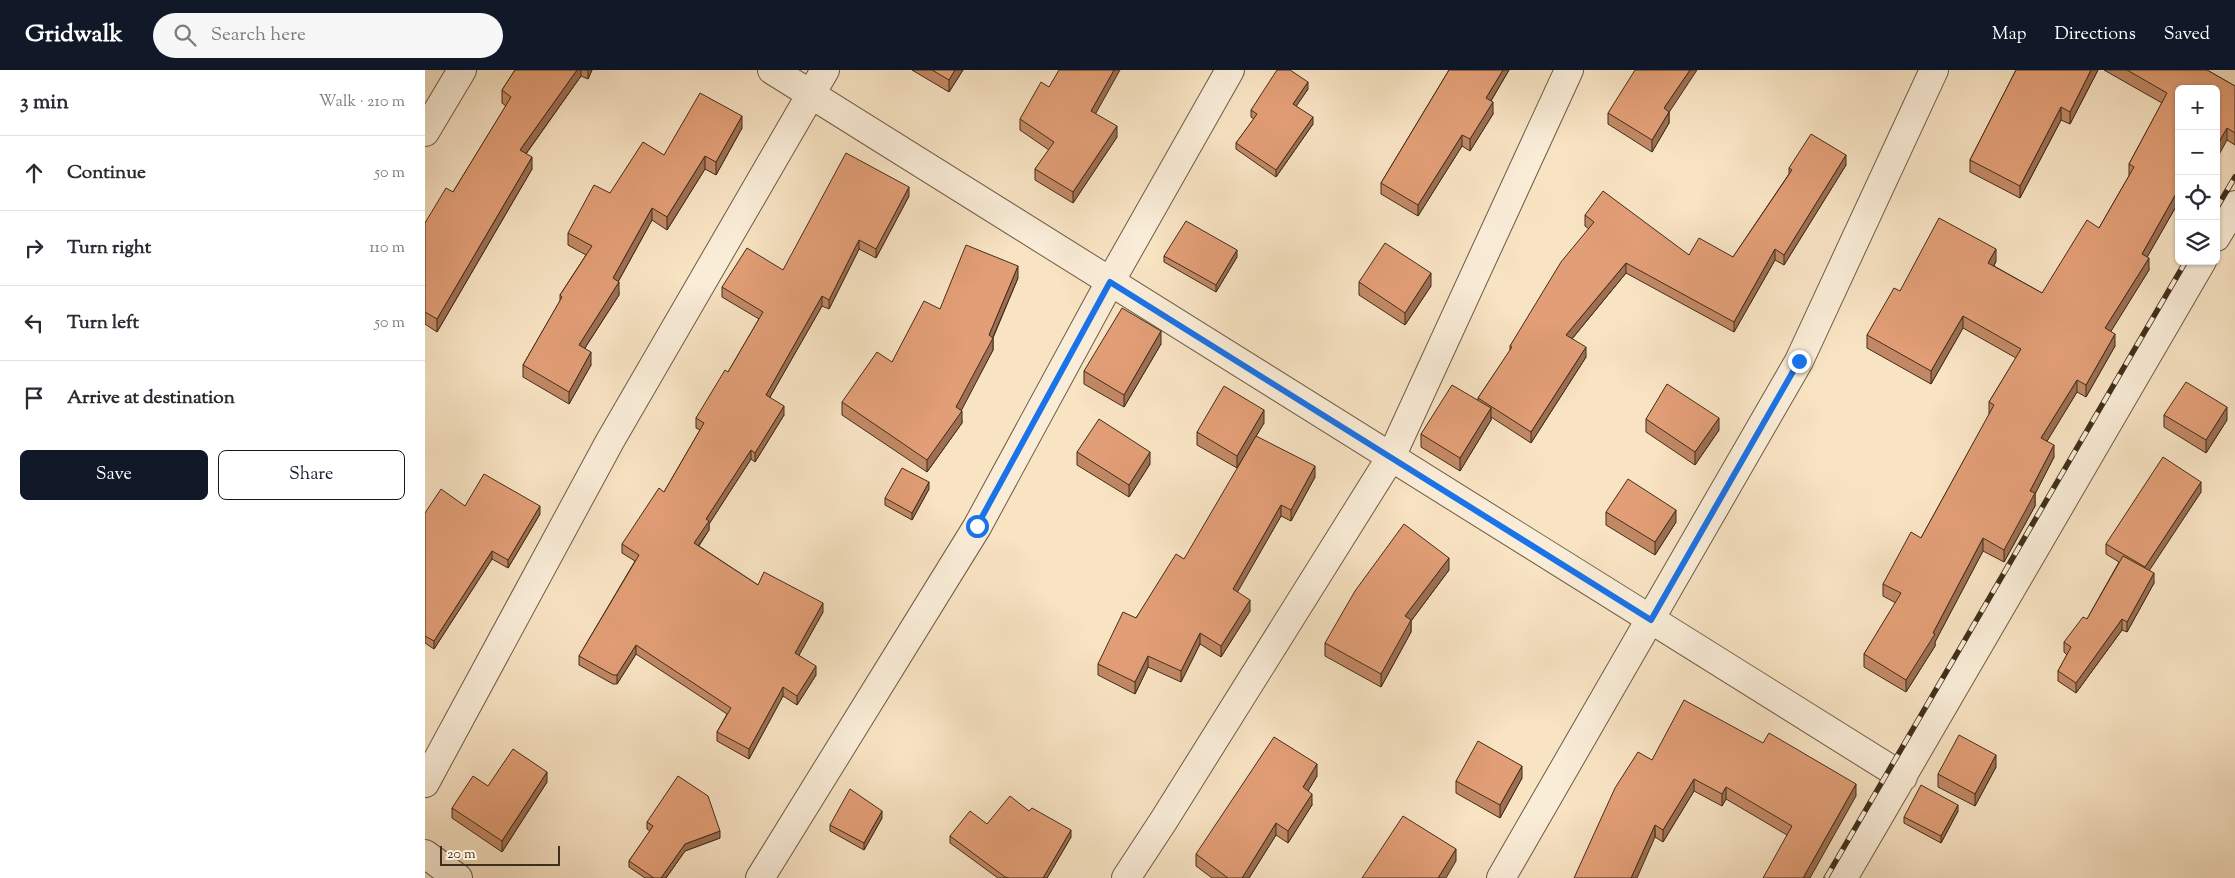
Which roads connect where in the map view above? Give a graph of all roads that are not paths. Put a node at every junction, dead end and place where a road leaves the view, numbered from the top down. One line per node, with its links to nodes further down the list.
1 (462, 70): 8 (street)
2 (772, 70): 7 (street)
3 (825, 70): 7 (street)
4 (1230, 70): 12 (street)
5 (1569, 70): 13 (street)
6 (1933, 70): 14 (street)
7 (811, 95): 12 (street); 16 (street)
8 (425, 132)
9 (2235, 205): 10 (street)
10 (2220, 230)
11 (2200, 265): 15 (street)
12 (1110, 282): 13 (street); 19 (street)
13 (1391, 457): 14 (street); 20 (street)
14 (1651, 620): 15 (street); 21 (street)
15 (1903, 777): 22 (street)
16 (425, 783)
17 (425, 854): 18 (street)
18 (458, 878)
19 (760, 878)
20 (1126, 878)
21 (1501, 878)
22 (1843, 878)

